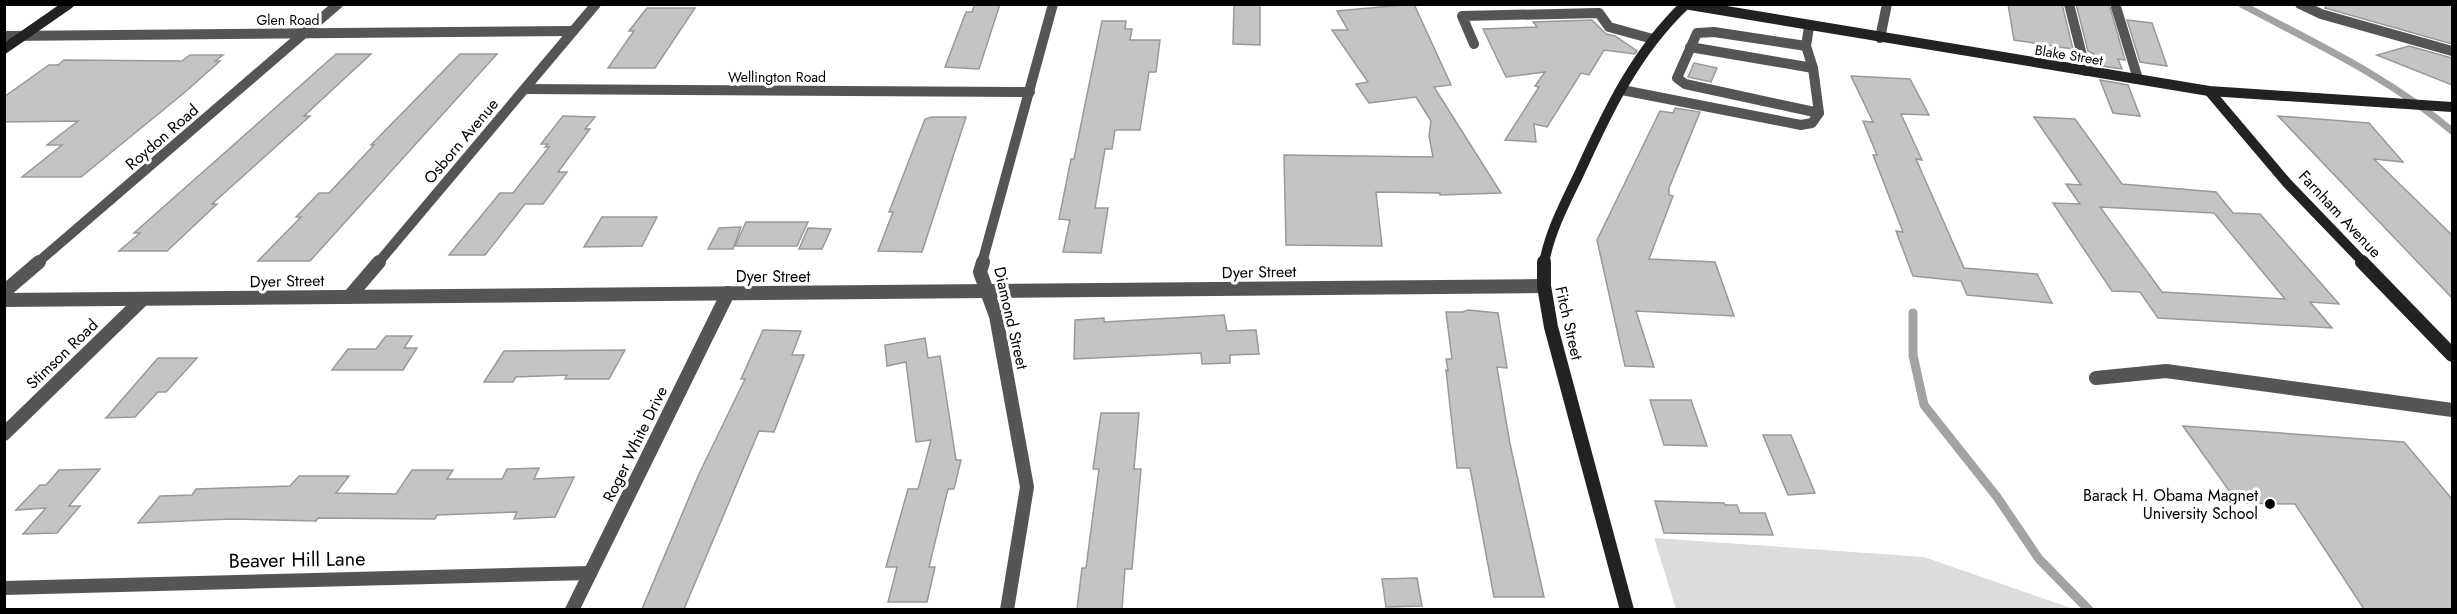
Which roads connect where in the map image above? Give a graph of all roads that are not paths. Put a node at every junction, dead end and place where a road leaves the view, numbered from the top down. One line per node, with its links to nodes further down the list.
1 (69, 4): 15 (street)
2 (338, 4): 14 (street, Roydon Road)
3 (596, 4): 13 (street, Osborn Avenue)
4 (1053, 4): 30 (street, Diamond Street)
5 (1608, 4): 11 (street)
6 (1887, 4): 17 (street)
7 (2069, 4): 25 (street)
8 (2300, 4): 23 (street)
9 (1685, 5): 12 (street, Blake Street); 18 (street, Fitch Street)
10 (2116, 7): 26 (street)
11 (1599, 13): 18 (street); 19 (street)
12 (1809, 27): 17 (street, Blake Street); 20 (street)
13 (573, 31): 14 (street, Glen Road); 27 (street, Osborn Avenue)
14 (306, 33): 15 (street, Glen Road); 35 (street, Roydon Road)
15 (25, 35): 16 (street, Glen Road); 22 (street)
16 (4, 36)
17 (1880, 38): 25 (street, Blake Street)
18 (1653, 39): 28 (street, Fitch Street)
19 (1474, 44)
20 (1806, 46): 21 (street); 24 (street)
21 (1690, 47): 24 (street); 32 (street)
22 (4, 49)
23 (2452, 51)
24 (1813, 68): 32 (street)
25 (2086, 71): 26 (street, Blake Street)
26 (2138, 79): 29 (street, Blake Street)
27 (525, 89): 30 (street, Wellington Road); 37 (street, Osborn Avenue)
28 (1622, 90): 32 (street); 33 (street, Fitch Street)
29 (2210, 91): 31 (street, Blake Street); 40 (street, Farnham Avenue)
30 (1029, 92): 34 (street, Diamond Street)
31 (2450, 107)
32 (1819, 113)
33 (1542, 286): 34 (street, Dyer Street); 48 (street, Fitch Street)
34 (988, 291): 36 (street, Dyer Street); 47 (street, Diamond Street)
35 (4, 292)
36 (728, 293): 37 (street, Dyer Street); 44 (street, Roger White Drive)
37 (349, 297): 38 (street, Dyer Street)
38 (143, 299): 39 (street, Dyer Street); 43 (street, Stimson Road)
39 (4, 300)
40 (2452, 355)
41 (2096, 378): 42 (street)
42 (2452, 411)
43 (4, 434)
44 (590, 573): 45 (street, Beaver Hill Lane); 46 (street, Roger White Drive)
45 (4, 588)
46 (572, 609)
47 (1007, 609)
48 (1627, 609)

